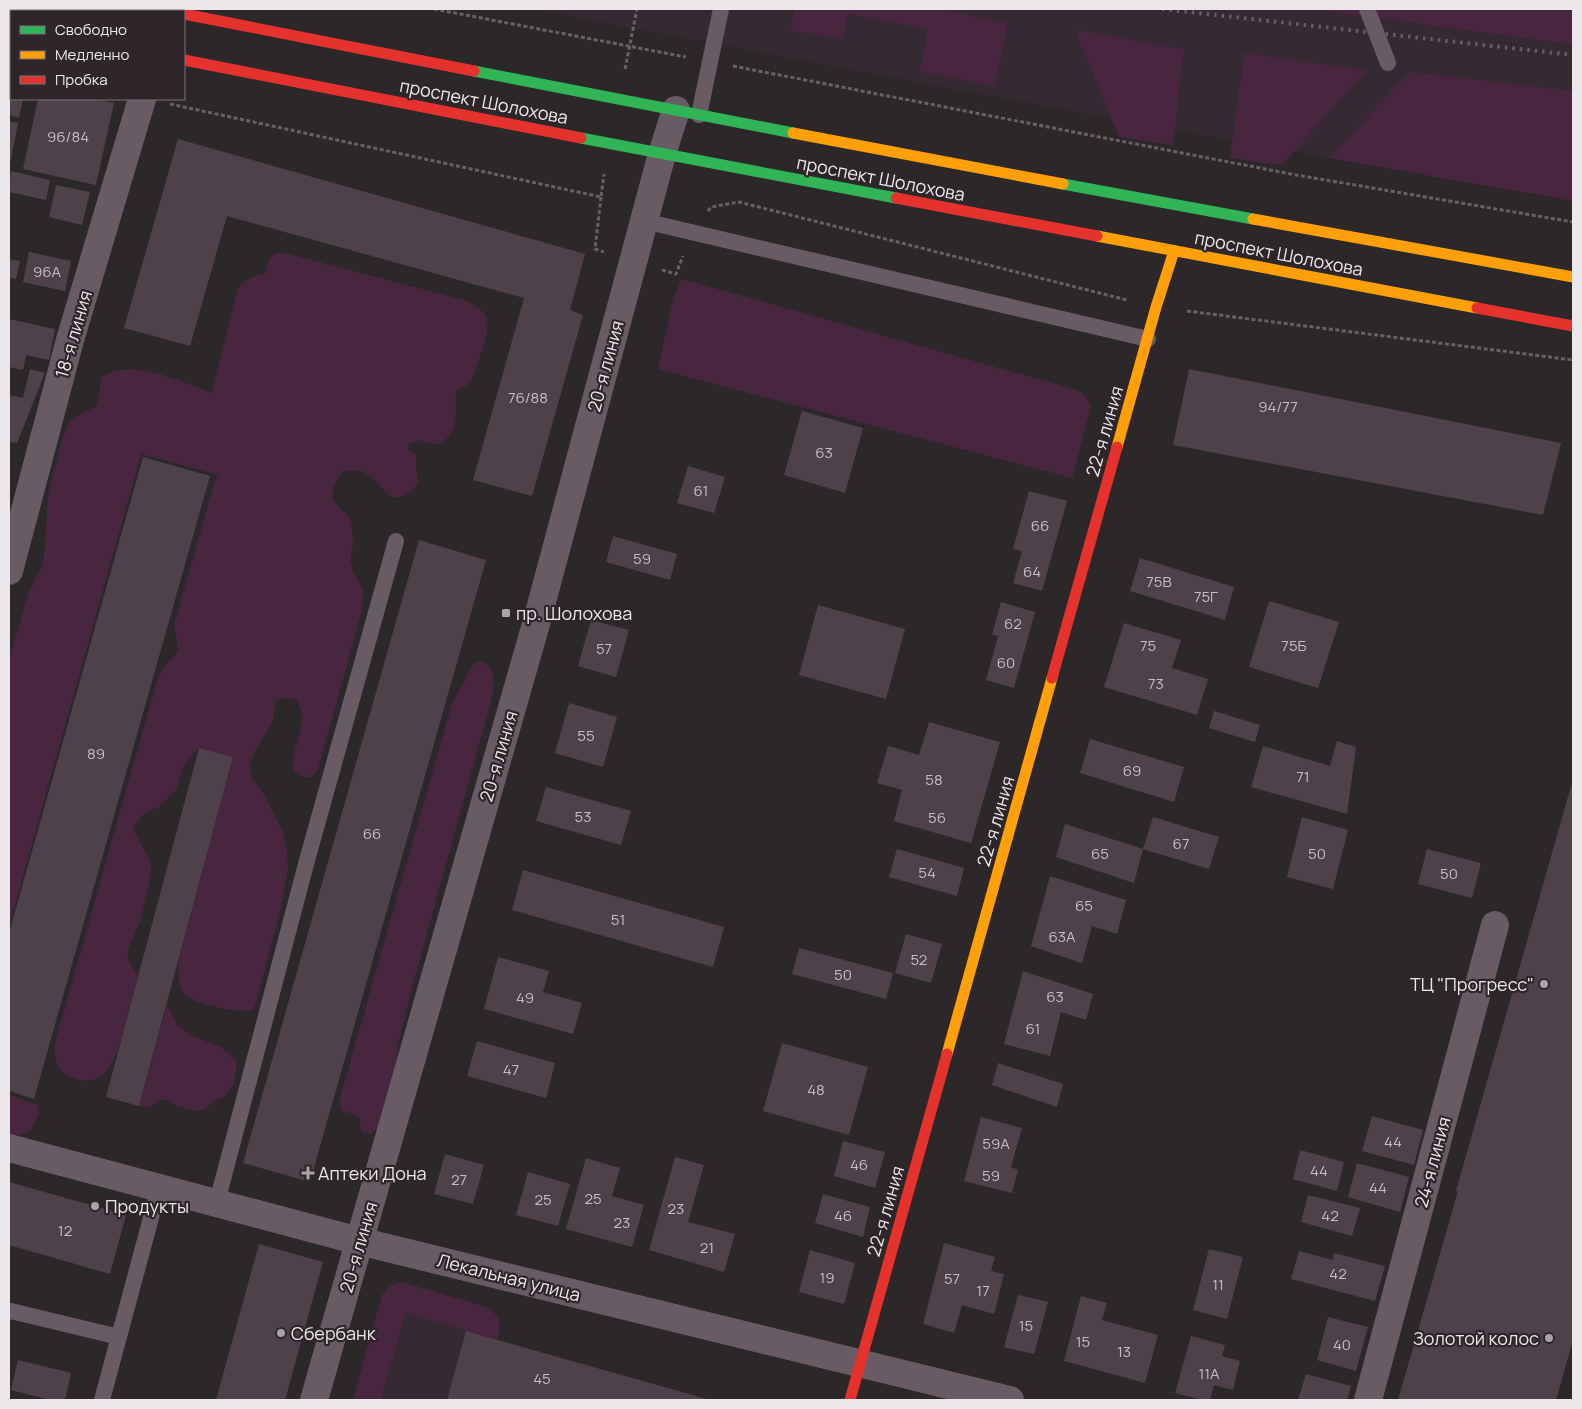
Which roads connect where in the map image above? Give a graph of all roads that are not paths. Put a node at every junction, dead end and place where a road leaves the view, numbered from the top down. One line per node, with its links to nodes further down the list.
1 (721, 9): 7 (lane)
2 (1367, 9): 5 (lane)
3 (185, 14): 7 (main road, проспект Шолохова)
4 (185, 60): 8 (main road, проспект Шолохова)
5 (1388, 63)
6 (153, 101): 14 (street, 18-я линия)
7 (687, 113): 8 (street, 20-я линия); 11 (main road, проспект Шолохова)
8 (662, 154): 9 (street, 20-я линия); 10 (main road, проспект Шолохова)
9 (644, 221): 13 (lane); 21 (street, 20-я линия)
10 (1174, 251): 12 (main road, проспект Шолохова); 13 (main road, 22-я линия)
11 (1573, 277)
12 (1573, 326)
13 (1148, 339): 24 (main road, 22-я линия)
14 (20, 482): 16 (street, 18-я линия)
15 (396, 541): 20 (lane)
16 (9, 571)
17 (1496, 925): 30 (street, 24-я линия)
18 (9, 1148): 19 (street, Лекальная улица)
19 (159, 1188): 20 (street, Лекальная улица); 23 (lane)
20 (217, 1202): 21 (street, Лекальная улица)
21 (360, 1241): 24 (street, Лекальная улица); 27 (street, 20-я линия)
22 (9, 1312): 23 (lane)
23 (119, 1337): 26 (lane)
24 (861, 1363): 25 (street, Лекальная улица); 28 (main road, 22-я линия)
25 (972, 1396): 29 (street, Лекальная улица)
26 (102, 1400)
27 (314, 1400)
28 (850, 1400)
29 (1010, 1400)
30 (1368, 1400)

